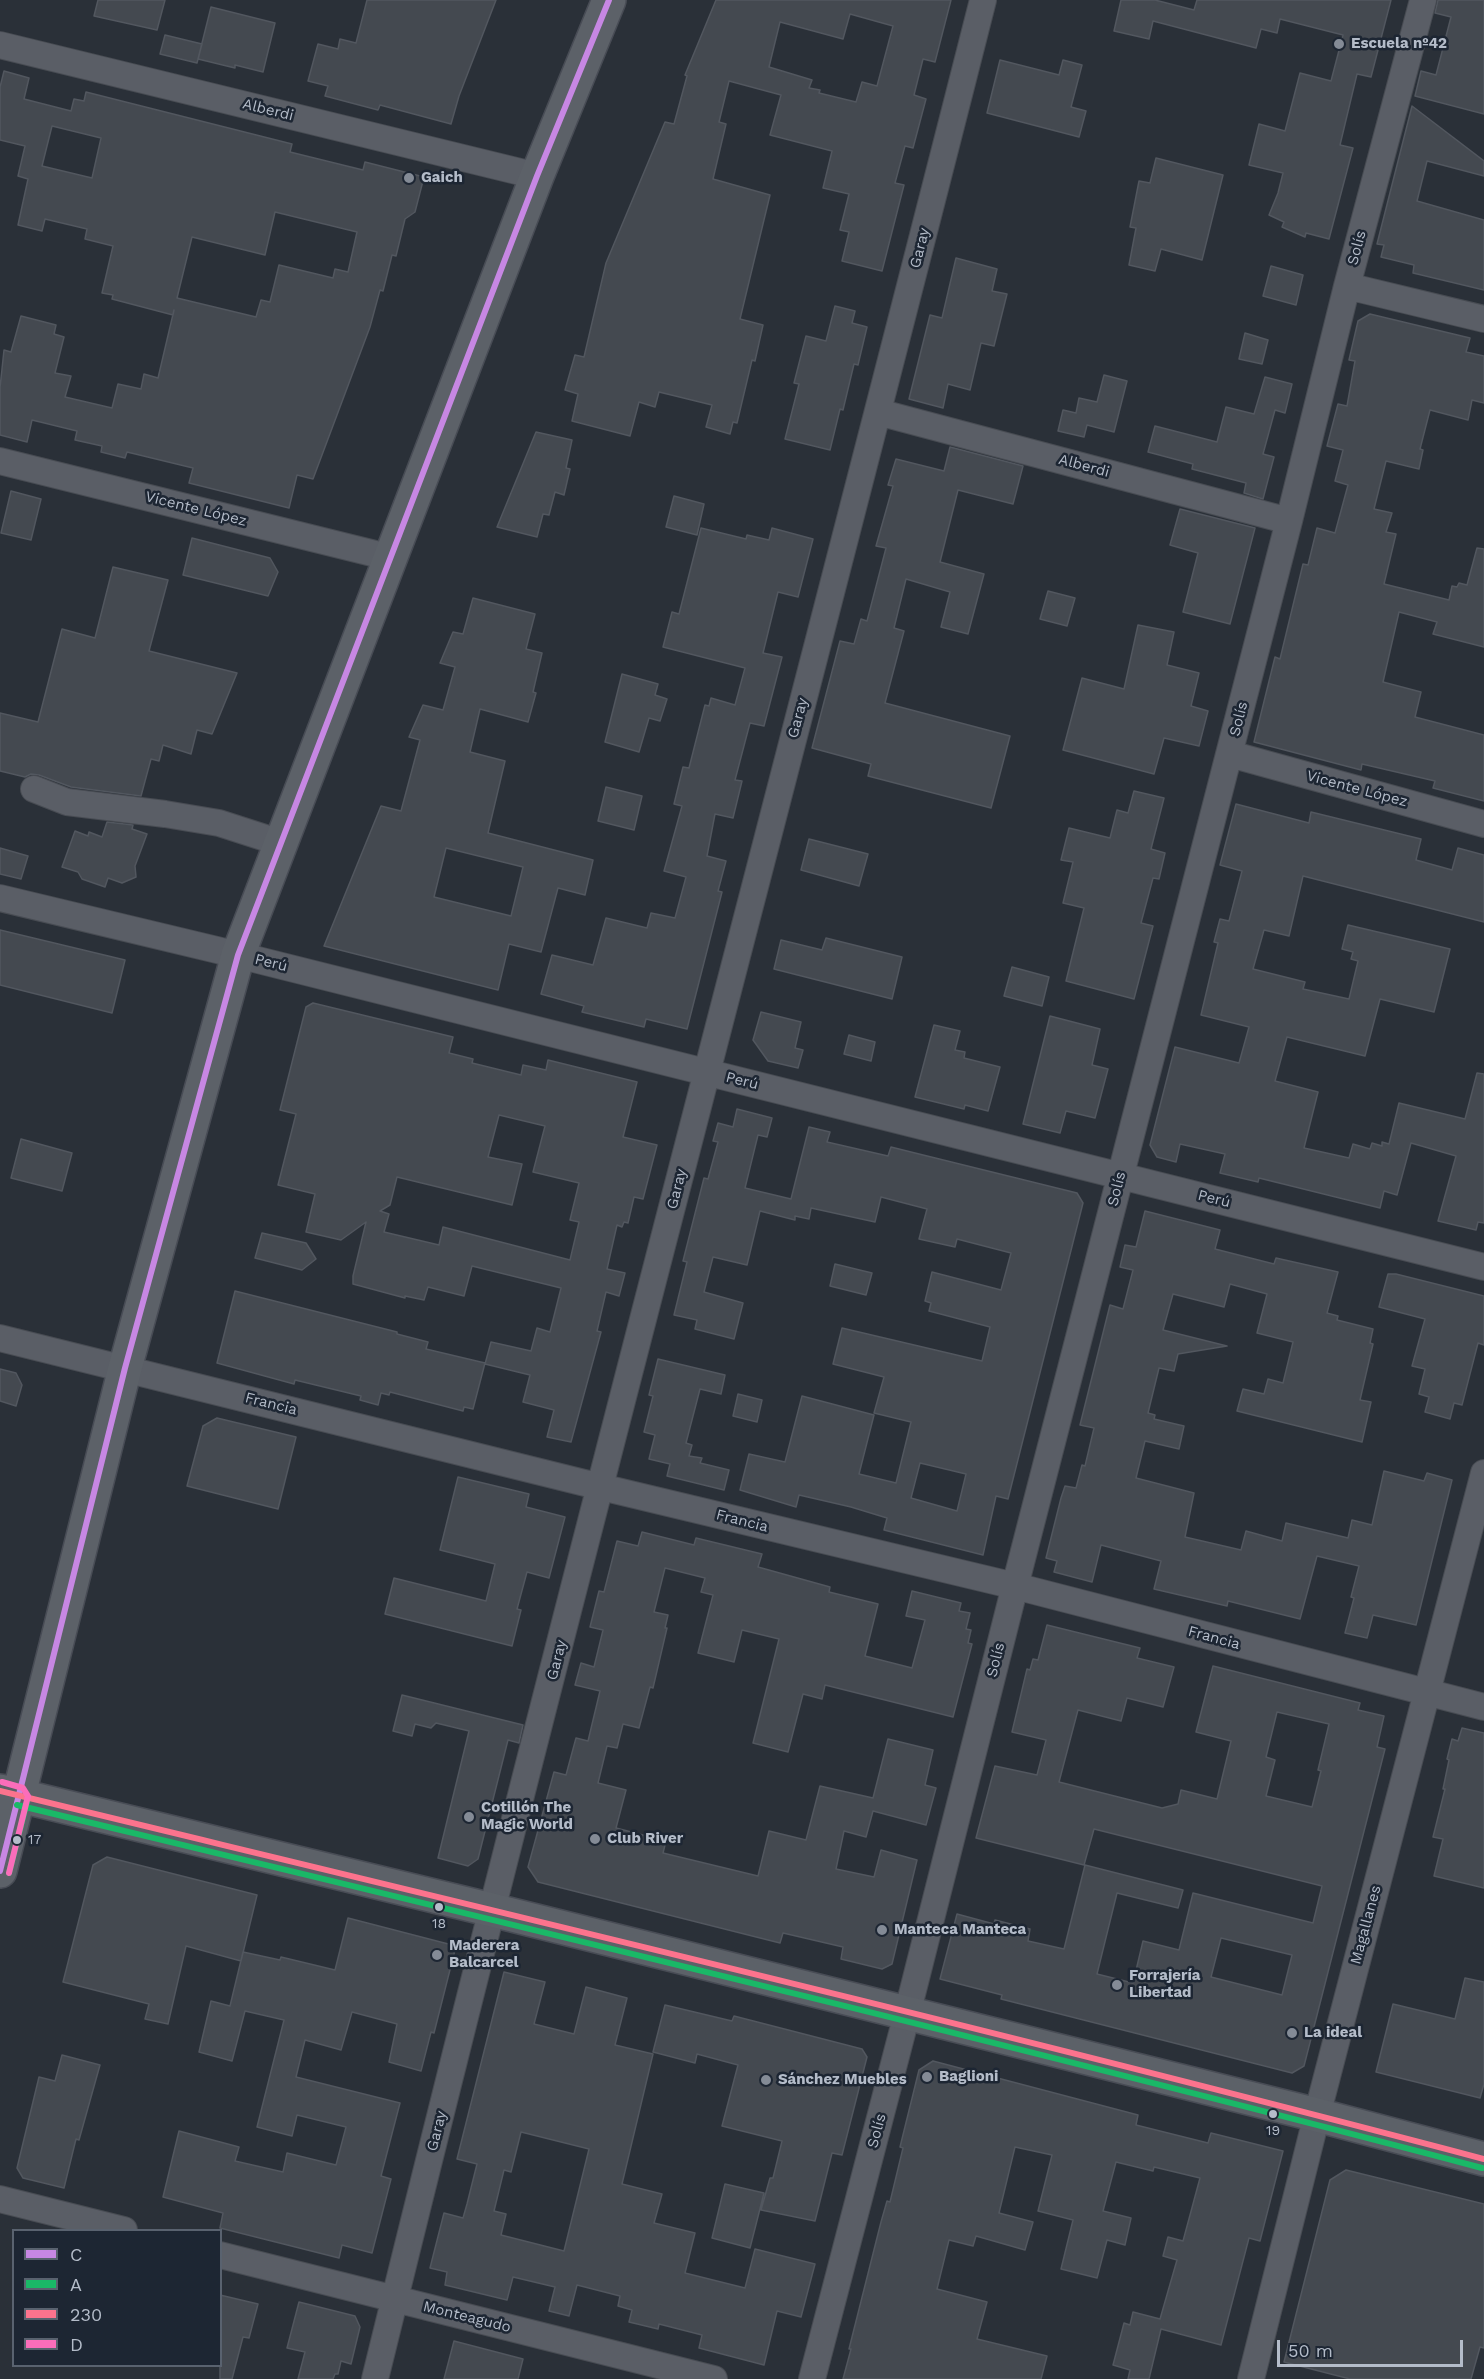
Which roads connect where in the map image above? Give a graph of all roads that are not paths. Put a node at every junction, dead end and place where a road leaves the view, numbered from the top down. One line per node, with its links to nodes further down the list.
1 (609, 0): 5 (main road)
2 (983, 0): 8 (street, Garay)
3 (1423, 0): 6 (street, Solís)
4 (0, 45): 5 (street, Alberdi)
5 (537, 176): 11 (main road)
6 (1347, 286): 7 (street); 10 (street, Solís)
7 (1484, 319)
8 (878, 412): 10 (street, Alberdi); 18 (street, Garay)
9 (0, 461): 11 (street, Vicente López)
10 (1289, 521): 12 (street, Solís)
11 (392, 558): 15 (main road)
12 (1230, 754): 14 (street, Vicente López); 19 (street, Solís)
13 (34, 789): 15 (street)
14 (1484, 824)
15 (281, 843): 17 (main road)
16 (0, 898): 17 (street, Perú)
17 (238, 955): 18 (street, Perú); 22 (main road)
18 (706, 1072): 19 (street, Perú); 24 (street, Garay)
19 (1120, 1175): 20 (street, Perú); 25 (street, Solís)
20 (1484, 1267)
21 (0, 1338): 22 (street, Francia)
22 (125, 1368): 24 (street, Francia); 28 (main road)
23 (1484, 1473): 26 (street, Magallanes)
24 (601, 1487): 25 (street, Francia); 30 (street, Garay)
25 (1015, 1586): 26 (street, Francia); 31 (street, Solís)
26 (1426, 1693): 27 (street, Francia); 32 (street, Magallanes)
27 (1484, 1707)
28 (10, 1793): 29 (main road); 30 (main road)
29 (0, 1871)
30 (492, 1910): 31 (main road); 37 (street, Garay)
31 (908, 2014): 32 (main road); 40 (street, Solís)
32 (1317, 2115): 33 (main road); 41 (street, Magallanes)
33 (1484, 2159)
34 (0, 2199): 35 (street)
35 (120, 2229)
36 (222, 2256): 37 (street, Monteagudo)
37 (394, 2299): 38 (street, Garay); 39 (street, Monteagudo)
38 (375, 2379)
39 (714, 2379)
40 (812, 2379)
41 (1251, 2379)

